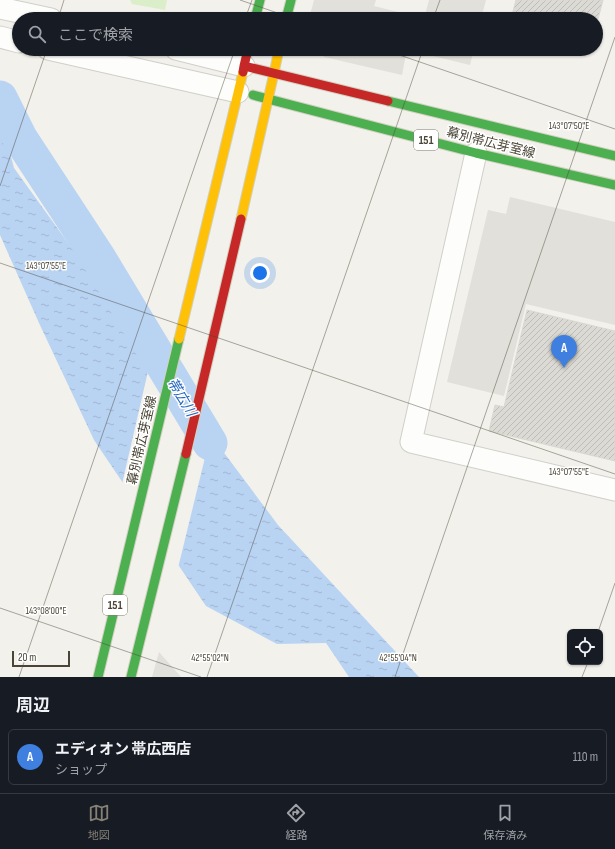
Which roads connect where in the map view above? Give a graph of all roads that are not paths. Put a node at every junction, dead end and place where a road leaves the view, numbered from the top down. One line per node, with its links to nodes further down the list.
1 (260, 0): 5 (main road)
2 (291, 0): 6 (main road)
3 (0, 8): 4 (street)
4 (19, 12)
5 (257, 12)
6 (288, 12)
7 (0, 37): 8 (street)
8 (12, 40)
9 (77, 56): 14 (street)
10 (230, 56): 12 (street)
11 (278, 56): 13 (main road)
12 (246, 58): 13 (main road, 幕別帯広芽室線 / 151); 14 (main road, 幕別帯広芽室線 / 151)
13 (274, 73): 15 (main road, 151); 17 (main road, 幕別帯広芽室線 / 151)
14 (238, 92): 15 (main road, 幕別帯広芽室線 / 151); 20 (main road, 幕別帯広芽室線 / 151)
15 (268, 99): 16 (main road, 幕別帯広芽室線 / 151); 21 (main road, 151)
16 (476, 153): 18 (main road, 幕別帯広芽室線 / 151); 19 (street)
17 (615, 156)
18 (615, 185)
19 (615, 490)
20 (98, 677)
21 (131, 677)

